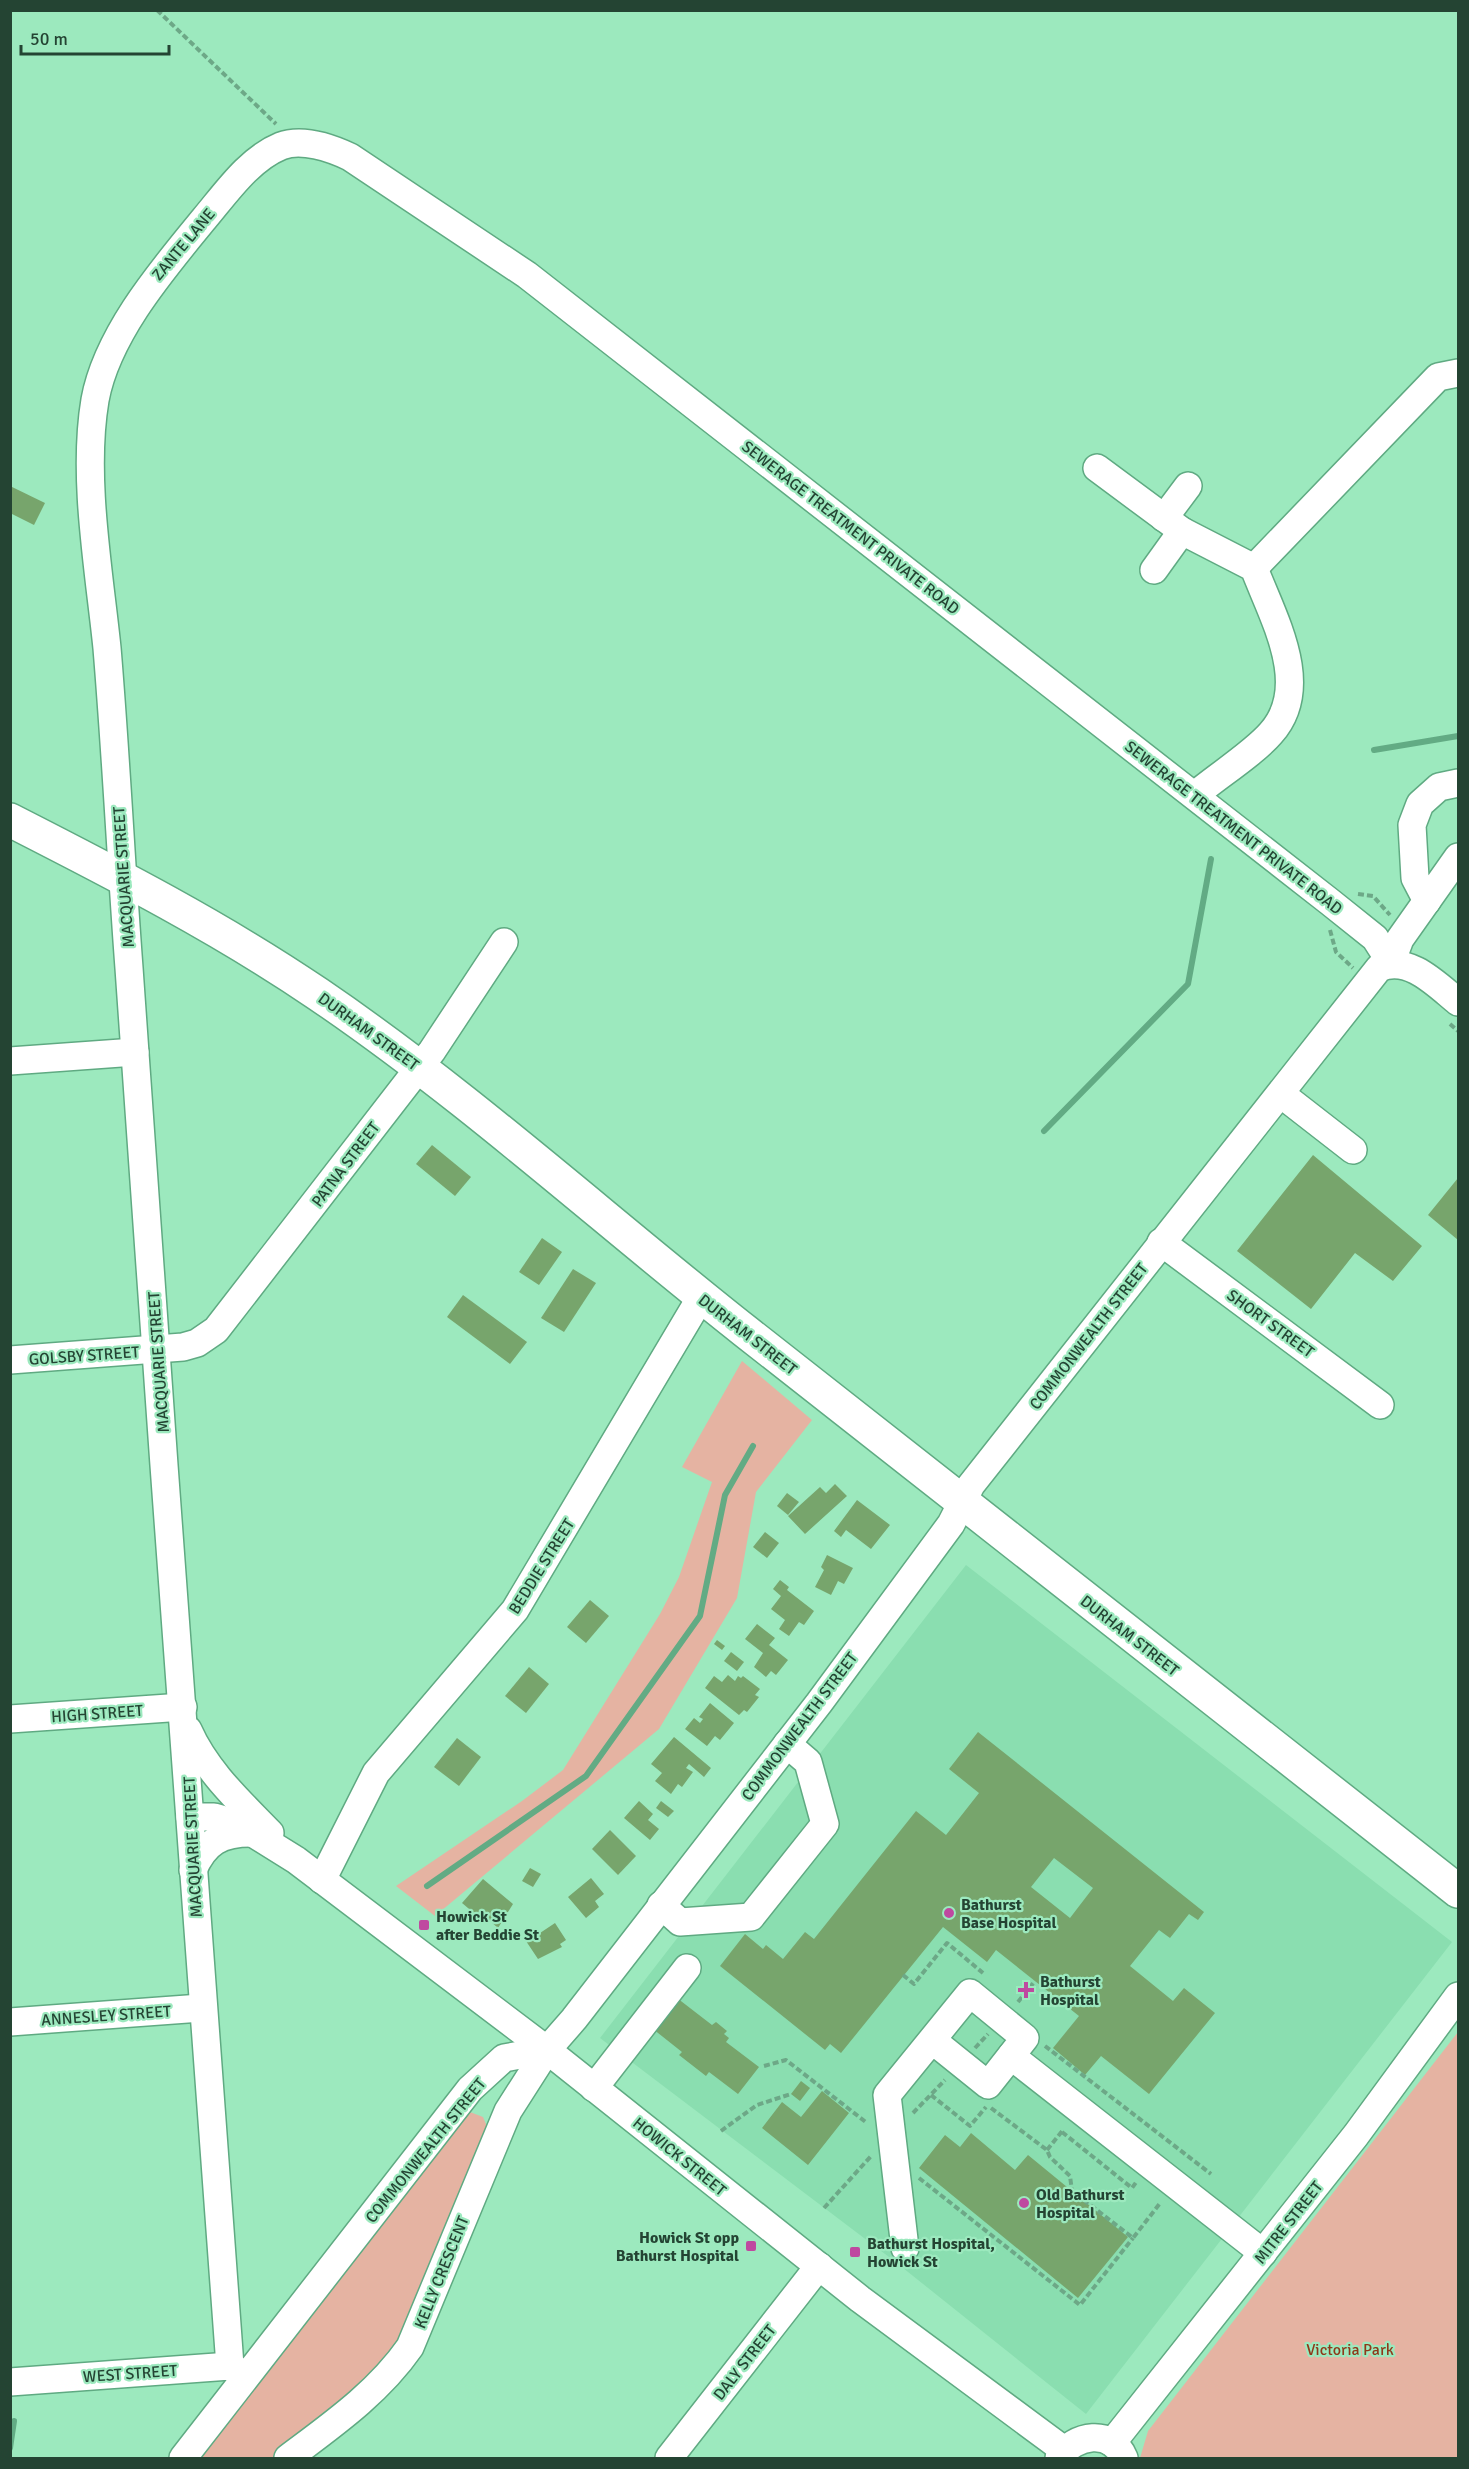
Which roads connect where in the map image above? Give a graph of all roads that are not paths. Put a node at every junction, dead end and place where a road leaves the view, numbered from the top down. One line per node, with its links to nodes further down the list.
1 (277, 135): 2 (street, ZANTE LANE); 10 (street, SEWERAGE TREATMENT PRIVATE ROAD)
2 (108, 361): 13 (street, MACQUARIE STREET)
3 (1458, 373): 7 (street)
4 (1097, 468): 6 (street)
5 (1188, 486): 6 (street)
6 (1173, 524): 7 (street); 8 (street)
7 (1254, 568): 10 (street)
8 (1154, 570)
9 (1458, 783): 14 (street)
10 (1195, 795): 16 (street, SEWERAGE TREATMENT PRIVATE ROAD)
11 (10, 820): 13 (main road, DURHAM STREET)
12 (1458, 857): 14 (street)
13 (123, 877): 18 (street, MACQUARIE STREET); 20 (main road, DURHAM STREET)
14 (1427, 901): 16 (street)
15 (504, 942): 20 (street, PATNA STREET)
16 (1391, 963): 17 (street); 21 (street, COMMONWEALTH STREET)
17 (1458, 1002)
18 (135, 1053): 19 (street); 25 (street, MACQUARIE STREET)
19 (10, 1061)
20 (418, 1067): 24 (main road, DURHAM STREET); 25 (street, PATNA STREET)
21 (1281, 1094): 22 (street); 23 (street, COMMONWEALTH STREET)
22 (1353, 1150)
23 (1161, 1242): 27 (street, SHORT STREET); 28 (street, COMMONWEALTH STREET)
24 (701, 1297): 28 (main road, DURHAM STREET); 37 (street, BEDDIE STREET)
25 (158, 1349): 26 (street, GOLSBY STREET); 29 (street, MACQUARIE STREET)
26 (10, 1360)
27 (1380, 1405)
28 (962, 1503): 31 (street, COMMONWEALTH STREET); 38 (main road, DURHAM STREET)
29 (183, 1713): 30 (street, HIGH STREET); 32 (street, HOWICK STREET); 33 (street, MACQUARIE STREET)
30 (10, 1719)
31 (787, 1744): 39 (street, COMMONWEALTH STREET); 39 (street)
32 (240, 1801): 33 (street); 35 (street, HOWICK STREET)
33 (190, 1806): 34 (street, HOWICK STREET); 36 (street, MACQUARIE STREET)
34 (251, 1833): 35 (street, HOWICK STREET); 36 (street)
35 (296, 1860): 37 (street, HOWICK STREET)
36 (193, 1870): 42 (street, MACQUARIE STREET)
37 (322, 1880): 45 (street, HOWICK STREET)
38 (1458, 1891)
39 (661, 1905): 45 (street, COMMONWEALTH STREET)
40 (687, 1968): 47 (street)
41 (1458, 1996): 51 (street, MITRE STREET)
42 (201, 2008): 43 (street, ANNESLEY STREET); 53 (street, MACQUARIE STREET)
43 (10, 2022)
44 (932, 2040): 46 (street); 46 (street); 50 (street)
45 (547, 2050): 47 (street, HOWICK STREET); 48 (street, COMMONWEALTH STREET); 49 (street, KELLY CRESCENT)
46 (1011, 2056): 51 (street)
47 (594, 2088): 52 (street, HOWICK STREET)
48 (470, 2089): 49 (street); 53 (street, COMMONWEALTH STREET)
49 (508, 2110): 58 (street, KELLY CRESCENT)
50 (905, 2248)
51 (1263, 2253): 55 (street, MITRE STREET)
52 (819, 2266): 56 (street, HOWICK STREET); 59 (street, DALY STREET)
53 (238, 2371): 54 (street, WEST STREET); 57 (street, COMMONWEALTH STREET)
54 (10, 2382)
55 (1118, 2451): 56 (street)
56 (1061, 2454)
57 (183, 2458)
58 (288, 2458)
59 (669, 2458)

